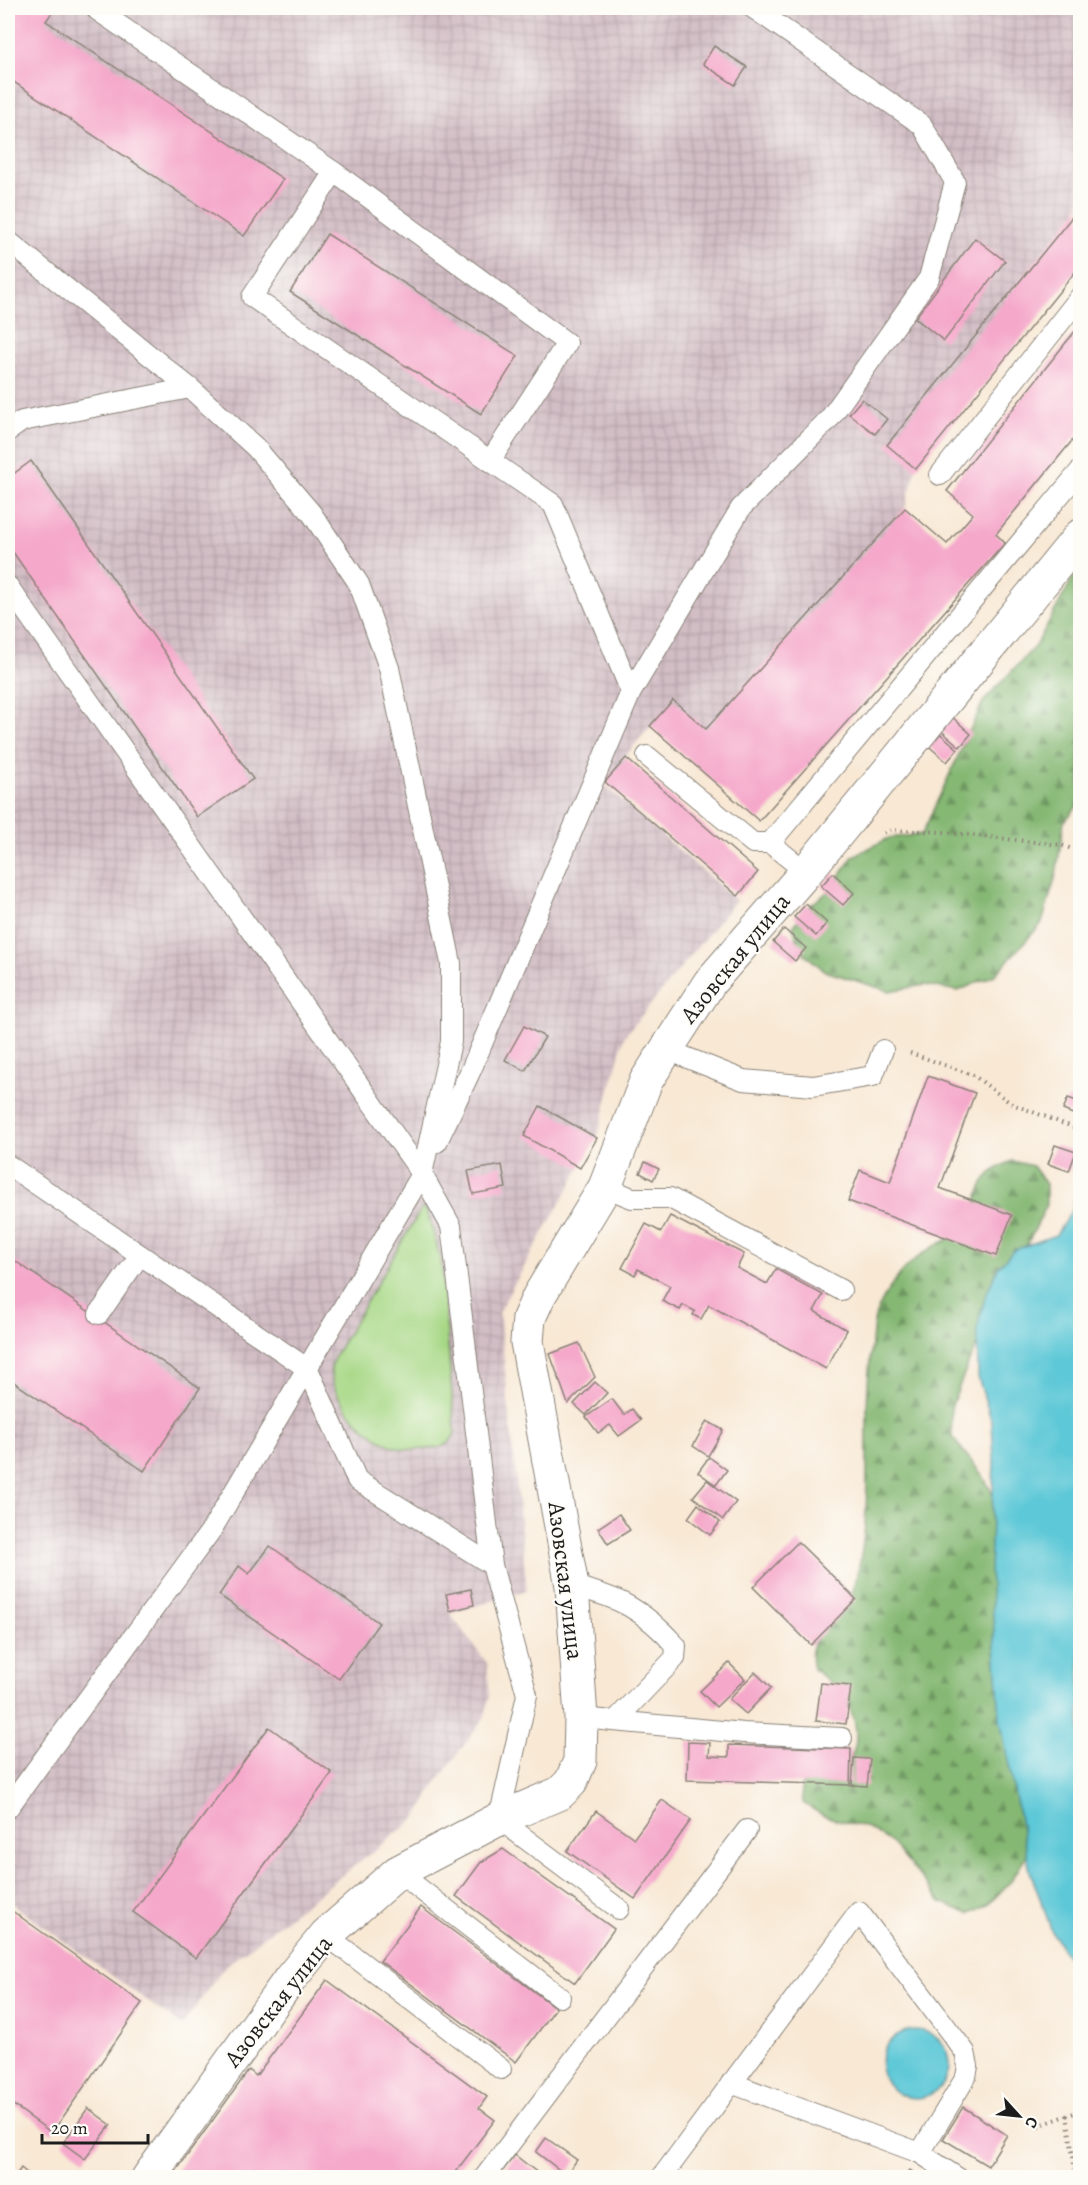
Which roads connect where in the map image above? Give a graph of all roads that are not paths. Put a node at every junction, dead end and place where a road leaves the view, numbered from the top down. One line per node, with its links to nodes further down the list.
1 (753, 8): 13 (lane)
2 (98, 10): 3 (lane)
3 (334, 172): 8 (lane); 8 (lane)
4 (8, 241): 6 (lane)
5 (1080, 297): 10 (lane)
6 (190, 388): 7 (lane); 20 (lane)
7 (8, 432)
8 (490, 461): 13 (lane)
9 (1080, 471): 15 (lane)
10 (940, 475)
11 (1080, 536): 16 (street, Азовская улица)
12 (8, 586): 20 (lane)
13 (631, 692): 20 (lane)
14 (647, 756): 15 (lane)
15 (770, 843): 16 (lane)
16 (806, 872): 17 (street, Азовская улица)
17 (665, 1048): 18 (lane); 21 (street, Азовская улица)
18 (883, 1050)
19 (8, 1165): 22 (lane)
20 (422, 1174): 25 (lane); 26 (lane)
21 (605, 1187): 23 (lane); 27 (street, Азовская улица)
22 (140, 1255): 24 (lane); 25 (lane)
23 (841, 1290)
24 (99, 1314)
25 (308, 1369): 26 (lane); 31 (lane)
26 (492, 1565): 32 (lane)
27 (572, 1586): 28 (street, Азовская улица); 29 (lane)
28 (581, 1718): 29 (lane); 32 (street, Азовская улица)
29 (615, 1721): 30 (lane)
30 (842, 1738)
31 (8, 1808)
32 (499, 1819): 34 (street, Азовская улица); 35 (lane)
33 (747, 1830): 42 (lane)
34 (398, 1872): 36 (street, Азовская улица); 37 (lane)
35 (619, 1909)
36 (326, 1935): 38 (lane); 41 (street, Азовская улица)
37 (560, 1997)
38 (501, 2069)
39 (731, 2084): 40 (lane); 40 (lane); 43 (lane)
40 (920, 2152): 44 (lane)
41 (148, 2178)
42 (483, 2178)
43 (661, 2178)
44 (958, 2178)

